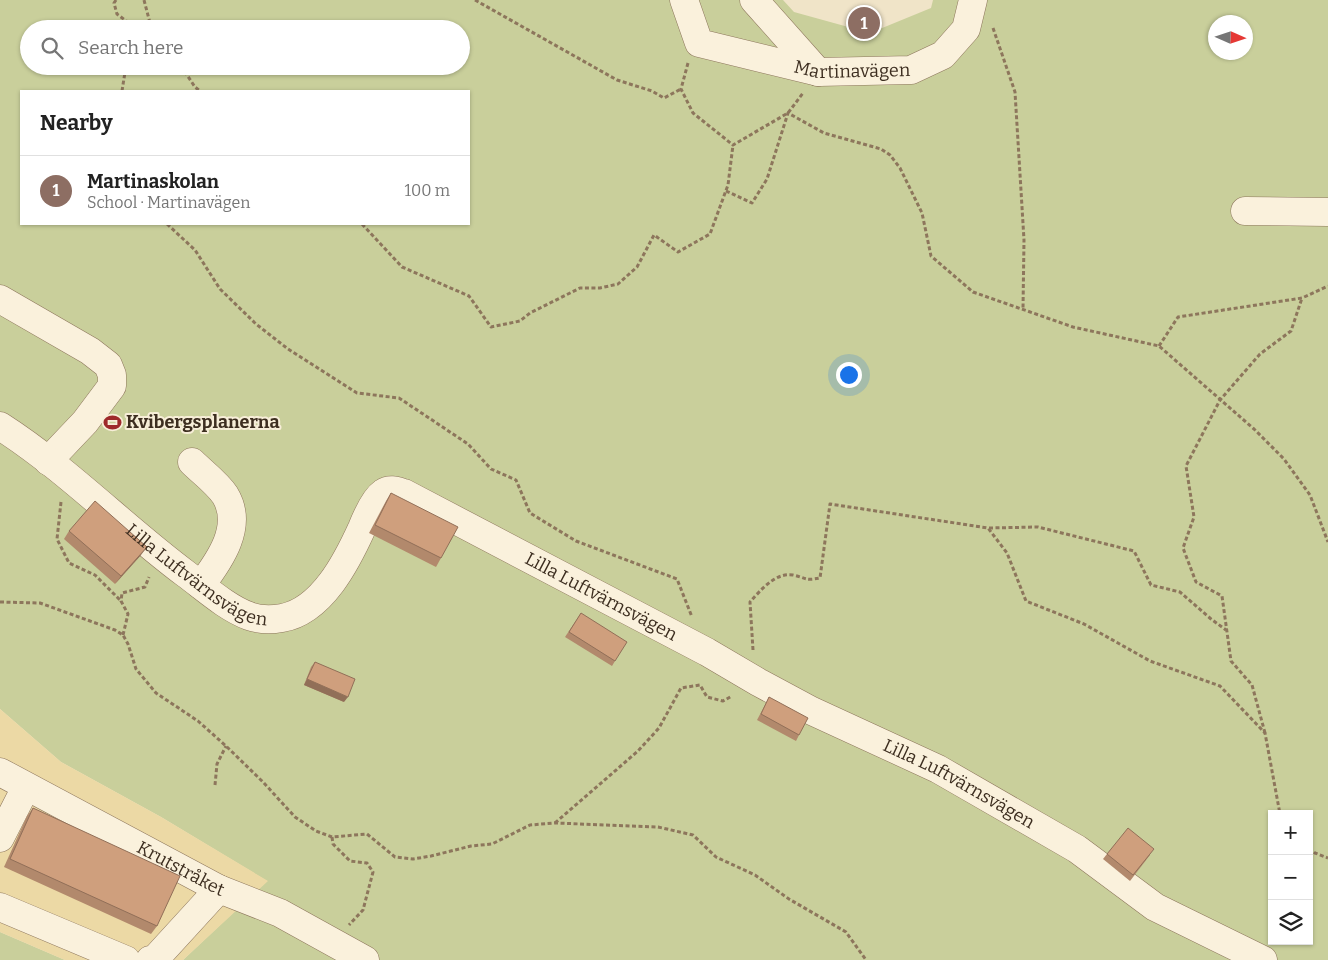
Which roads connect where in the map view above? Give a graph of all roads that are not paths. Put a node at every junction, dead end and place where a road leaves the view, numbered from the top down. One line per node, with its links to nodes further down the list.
1 (684, 0): 4 (street, Martinavägen)
2 (754, 0): 4 (street)
3 (980, 10): 4 (street, Martinavägen)
4 (818, 72)
5 (1245, 211): 6 (street)
6 (1328, 212)
7 (0, 299): 10 (street)
8 (0, 426): 10 (street, Lilla Luftvärnsvägen)
9 (192, 462): 11 (street)
10 (57, 468): 11 (street, Lilla Luftvärnsvägen)
11 (208, 591): 20 (street, Lilla Luftvärnsvägen)
12 (0, 772): 13 (street, Krutstråket)
13 (26, 787): 14 (street); 15 (street, Krutstråket)
14 (0, 838)
15 (219, 889): 18 (street); 19 (street, Krutstråket)
16 (0, 907): 17 (street)
17 (126, 960)
18 (150, 960)
19 (365, 960)
20 (1263, 960)

